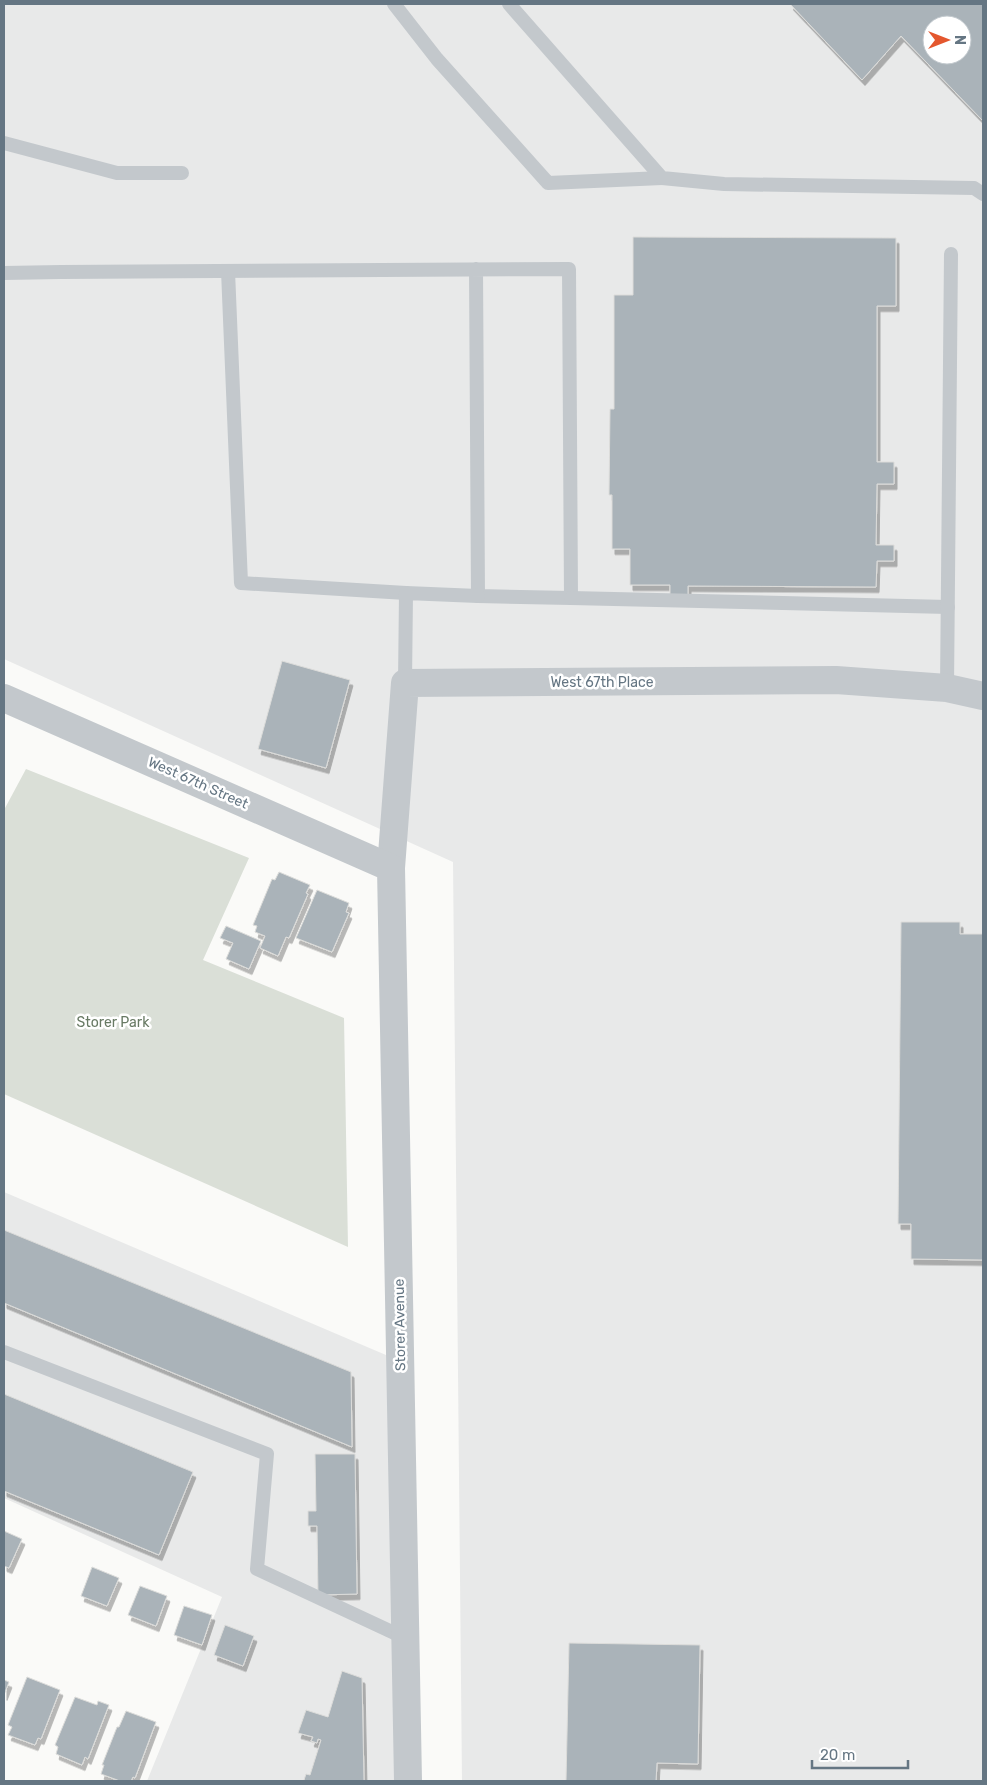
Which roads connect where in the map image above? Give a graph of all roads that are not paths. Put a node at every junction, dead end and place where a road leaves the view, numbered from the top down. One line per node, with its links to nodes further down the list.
1 (394, 4): 5 (lane)
2 (509, 4): 5 (lane)
3 (4, 143): 4 (lane)
4 (182, 173)
5 (662, 178): 6 (lane)
6 (983, 194)
7 (951, 254): 14 (lane)
8 (476, 269): 9 (lane); 12 (lane); 13 (lane)
9 (228, 271): 10 (lane); 11 (lane)
10 (4, 273)
11 (406, 593): 12 (lane); 15 (lane)
12 (478, 596): 13 (lane)
13 (570, 598): 14 (lane)
14 (948, 607): 16 (lane)
15 (405, 683): 16 (street, West 67th Place); 19 (street)
16 (947, 688): 17 (street, West 67th Place)
17 (983, 696)
18 (4, 698): 19 (street, West 67th Street)
19 (392, 868): 21 (street, Storer Avenue)
20 (4, 1352): 21 (lane)
21 (405, 1638): 22 (street, Storer Avenue)
22 (408, 1781)

